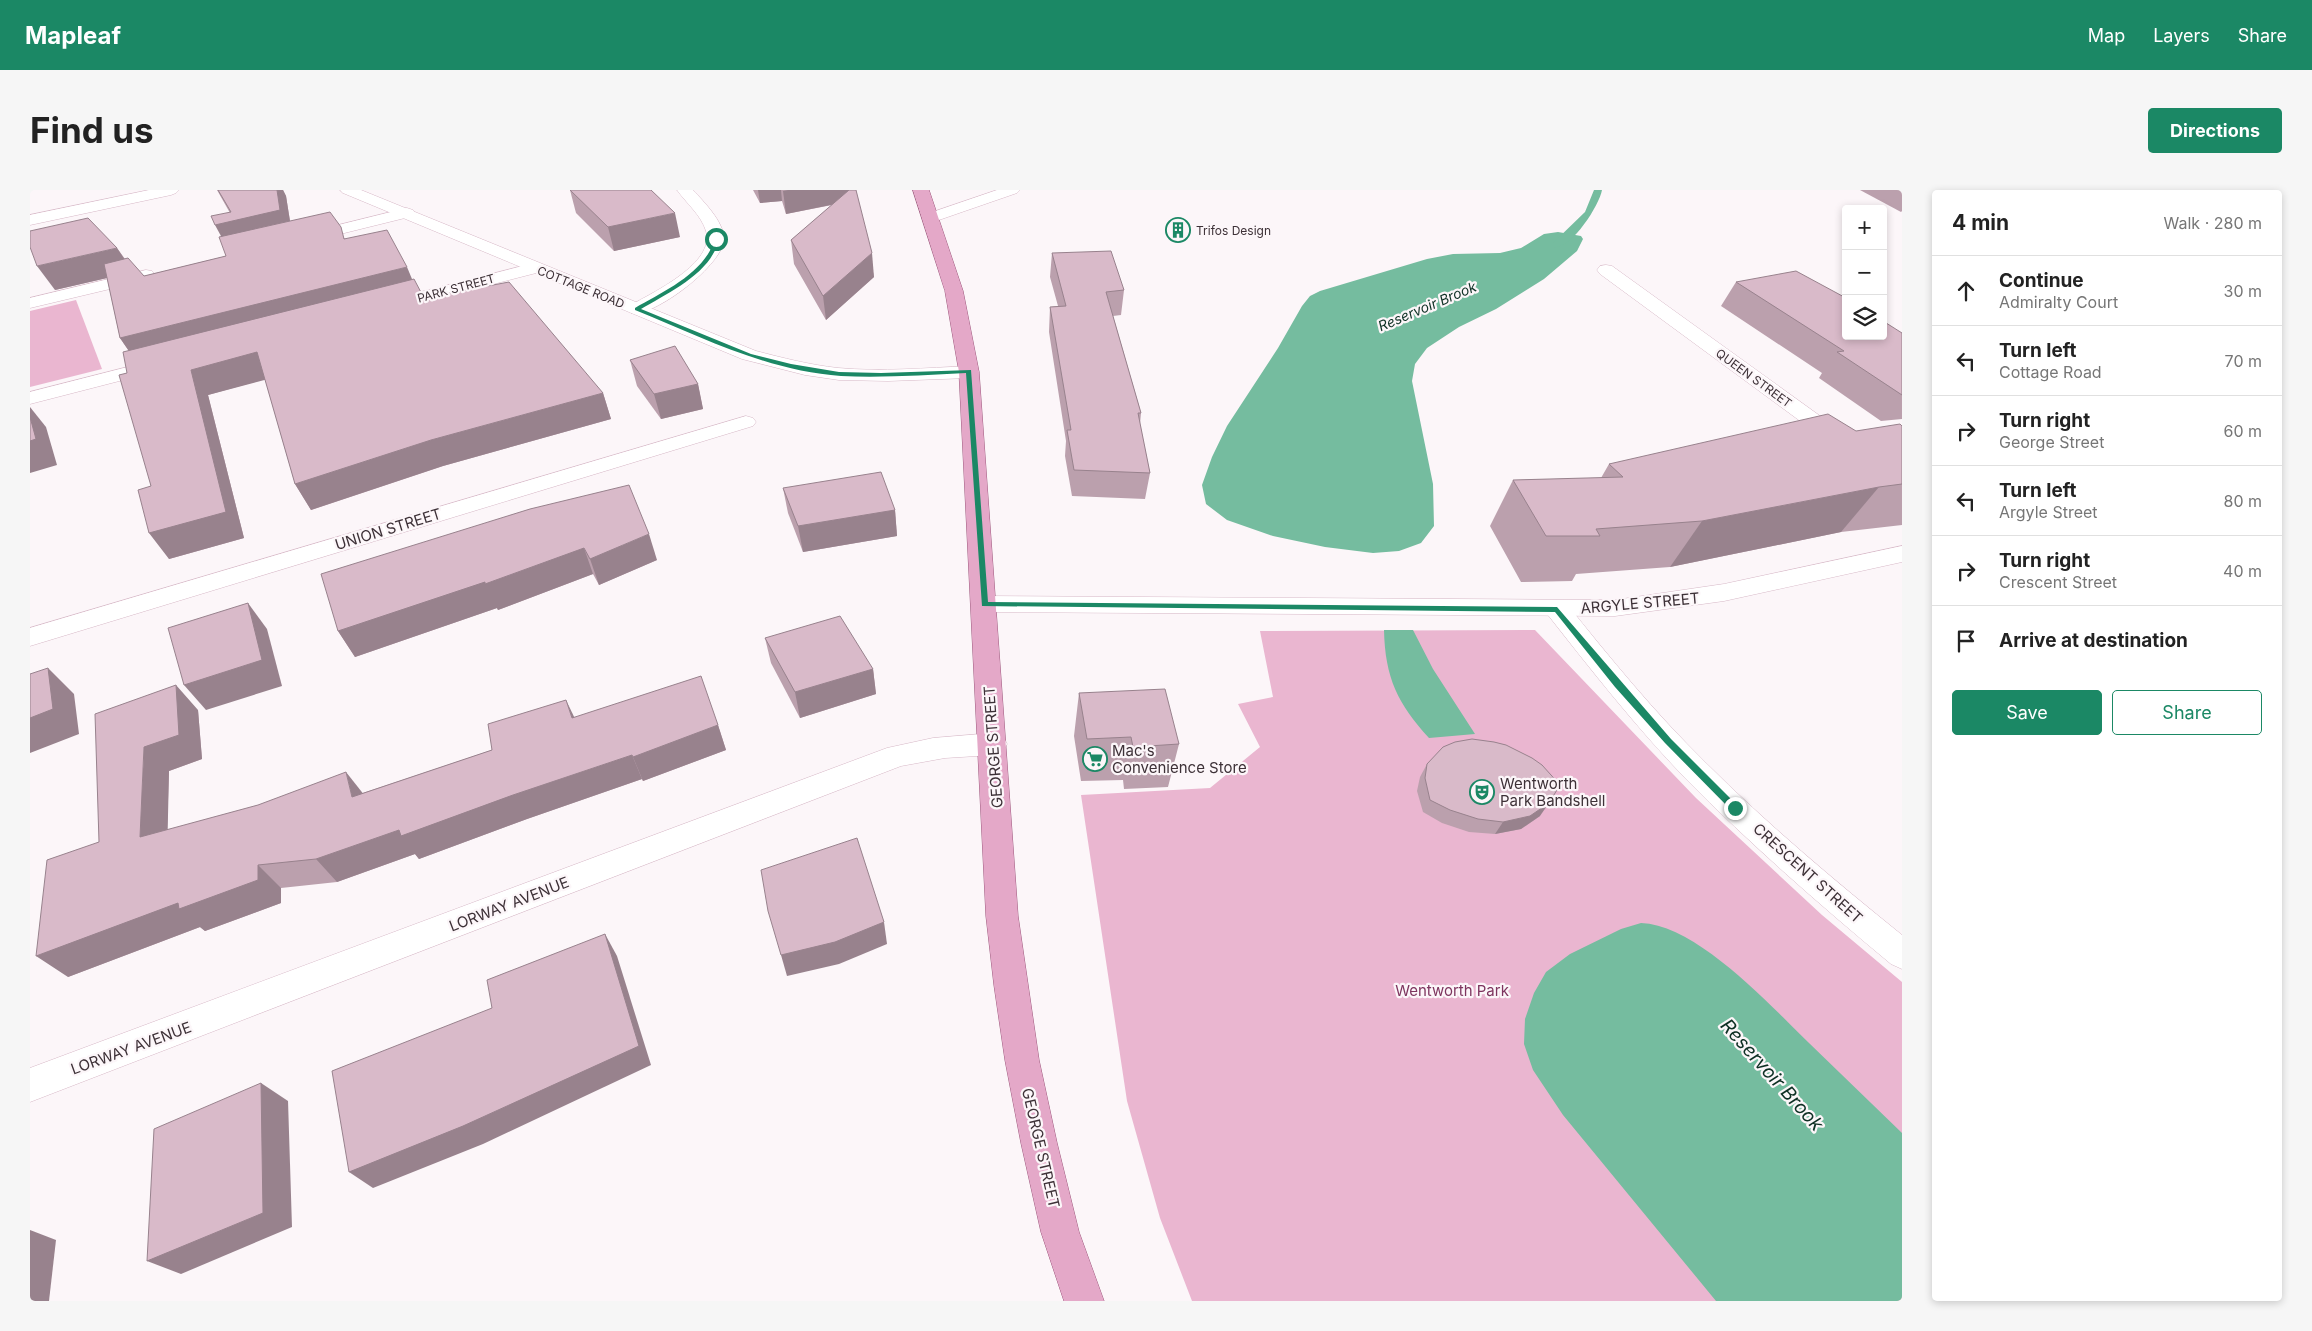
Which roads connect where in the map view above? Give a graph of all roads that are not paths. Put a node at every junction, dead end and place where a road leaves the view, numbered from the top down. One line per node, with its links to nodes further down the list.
1 (171, 190): 8 (street)
2 (348, 190): 6 (street, COTTAGE ROAD)
3 (686, 190): 14 (street)
4 (921, 190): 7 (main road, GEORGE STREET)
5 (1012, 190): 7 (street)
6 (407, 213): 9 (street); 10 (street, COTTAGE ROAD)
7 (930, 218): 17 (main road, GEORGE STREET)
8 (30, 220)
9 (291, 241)
10 (534, 268): 14 (street, COTTAGE ROAD); 15 (street, PARK STREET)
11 (1606, 270): 20 (street, QUEEN STREET)
12 (165, 271): 13 (street)
13 (30, 303)
14 (636, 309): 17 (street, COTTAGE ROAD)
15 (372, 310)
16 (173, 361): 18 (street)
17 (969, 372): 22 (main road, GEORGE STREET)
18 (30, 398)
19 (746, 422): 24 (street, UNION STREET)
20 (1902, 485)
21 (1902, 554): 23 (street, ARGYLE STREET)
22 (984, 604): 23 (street, ARGYLE STREET); 25 (main road, GEORGE STREET)
23 (1557, 609): 26 (street, CRESCENT STREET)
24 (30, 637)
25 (993, 744): 27 (street, LORWAY AVENUE); 28 (main road, GEORGE STREET)
26 (1902, 954)
27 (30, 1085)
28 (1084, 1301)

